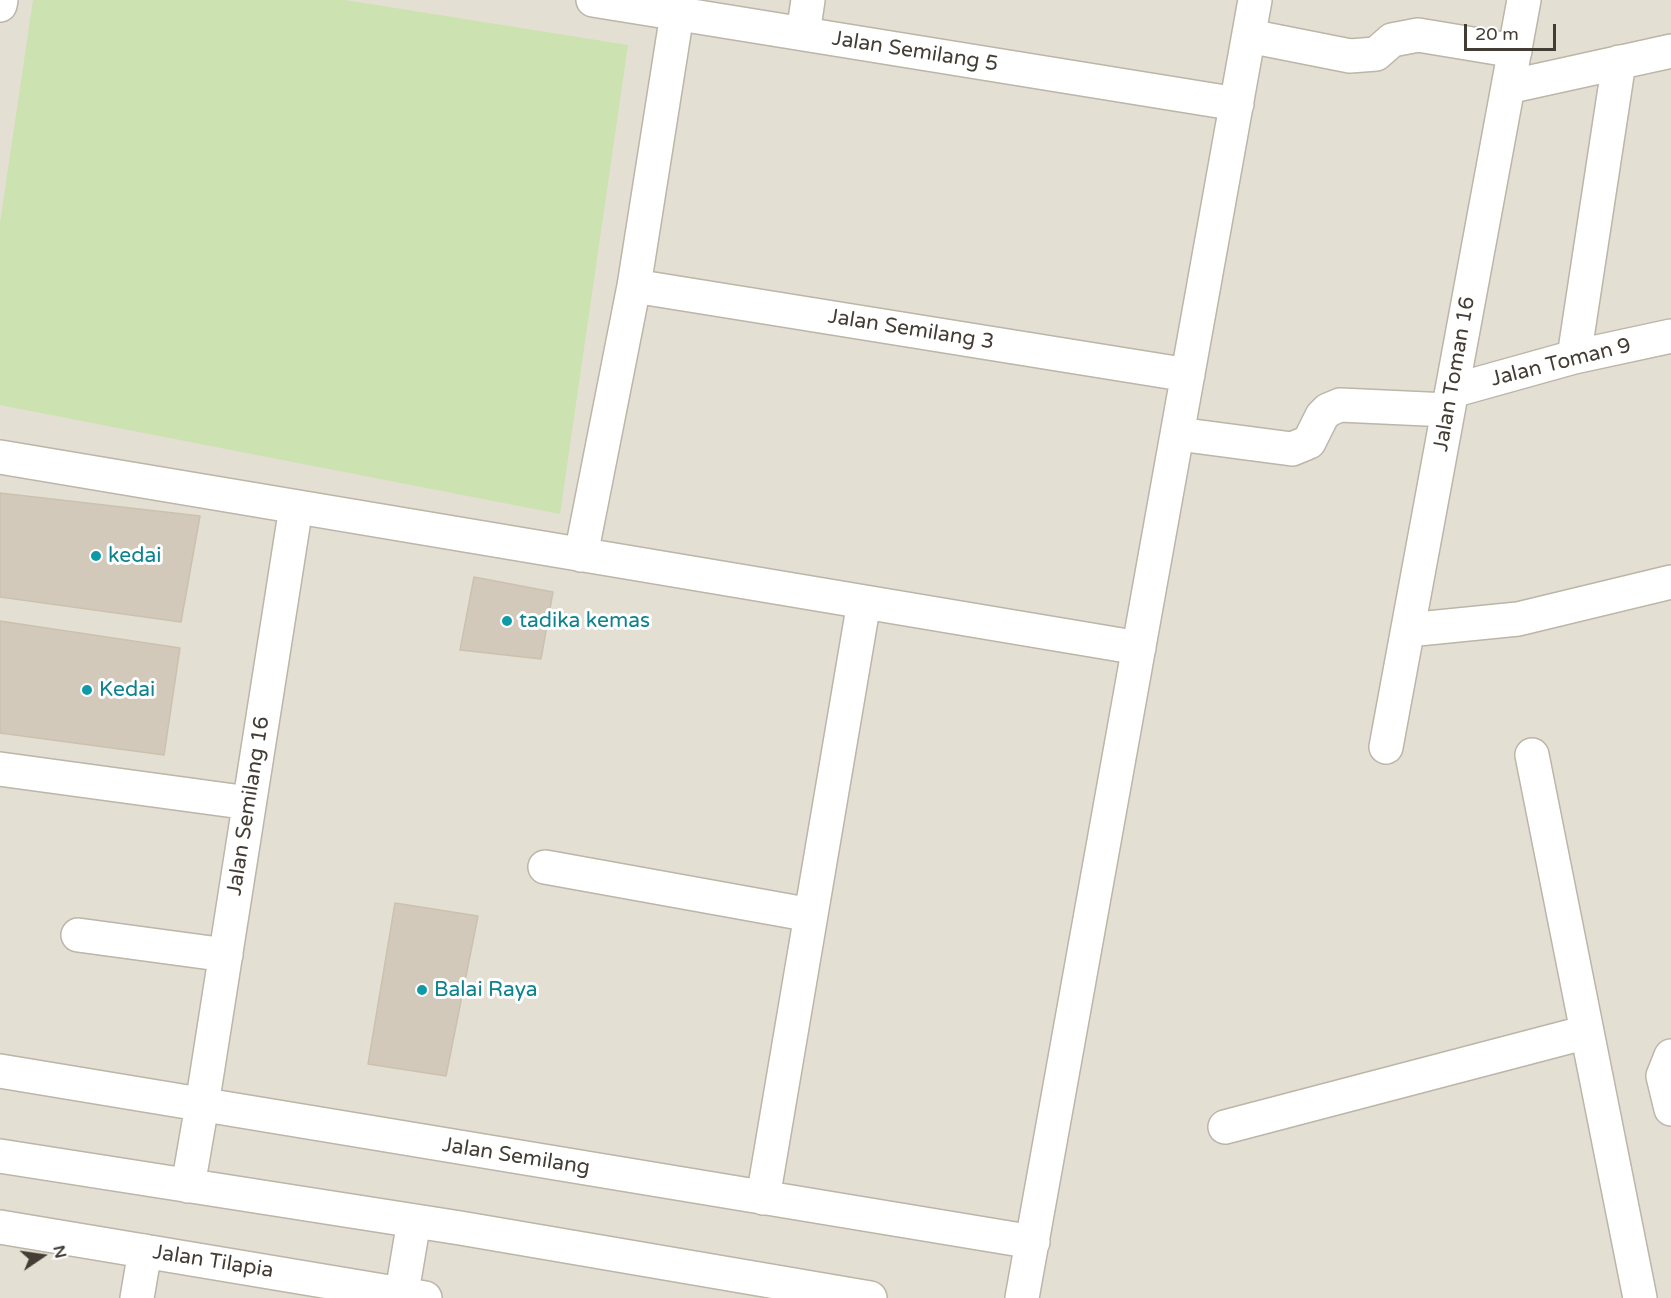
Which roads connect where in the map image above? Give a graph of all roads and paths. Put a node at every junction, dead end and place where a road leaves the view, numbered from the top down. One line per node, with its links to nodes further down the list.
1 (1, 0): 6 (street)
2 (593, 0): 7 (street, Jalan Semilang 5)
3 (808, 0): 8 (street)
4 (1256, 0): 9 (street)
5 (1524, 0): 10 (street, Jalan Toman 16)
6 (0, 4)
7 (677, 14): 8 (street, Jalan Semilang 5); 15 (street)
8 (803, 34): 14 (street, Jalan Semilang 5)
9 (1249, 36): 10 (street); 14 (street)
10 (1515, 51): 13 (street, Jalan Toman 16)
11 (1671, 51): 12 (street)
12 (1619, 62): 13 (street); 17 (street)
13 (1508, 87): 19 (street, Jalan Toman 16)
14 (1237, 104): 18 (street)
15 (634, 286): 18 (street, Jalan Semilang 3); 23 (street)
16 (1671, 336): 17 (street, Jalan Toman 9)
17 (1574, 357): 19 (street, Jalan Toman 9)
18 (1188, 375): 20 (street)
19 (1450, 401): 20 (street, Jalan Toman 9); 26 (street, Jalan Toman 16)
20 (1178, 434): 27 (street)
21 (0, 457): 22 (street)
22 (296, 507): 23 (street); 31 (street, Jalan Semilang 16)
23 (581, 555): 25 (street)
24 (1671, 582): 26 (street)
25 (864, 602): 27 (street); 33 (street)
26 (1408, 630): 28 (street, Jalan Toman 16)
27 (1139, 648): 47 (street)
28 (1386, 747)
29 (1532, 755): 36 (street)
30 (0, 769): 31 (street)
31 (249, 803): 35 (street, Jalan Semilang 16)
32 (545, 867): 33 (street)
33 (811, 915): 44 (street)
34 (78, 935): 35 (street)
35 (226, 955): 39 (street, Jalan Semilang 16)
36 (1587, 1032): 41 (street); 53 (street)
37 (1671, 1056): 40 (street)
38 (0, 1071): 39 (street, Jalan Semilang)
39 (202, 1105): 43 (street, Jalan Semilang 16); 44 (street, Jalan Semilang)
40 (1671, 1109)
41 (1225, 1127)
42 (0, 1156): 43 (street)
43 (188, 1185): 45 (street)
44 (763, 1198): 47 (street, Jalan Semilang)
45 (414, 1221): 49 (street); 51 (street)
46 (0, 1227): 48 (street, Jalan Tilapia)
47 (1033, 1242): 52 (street)
48 (145, 1251): 49 (street, Jalan Tilapia); 50 (street)
49 (409, 1297)
50 (137, 1298)
51 (870, 1298)
52 (1022, 1298)
53 (1640, 1298)

